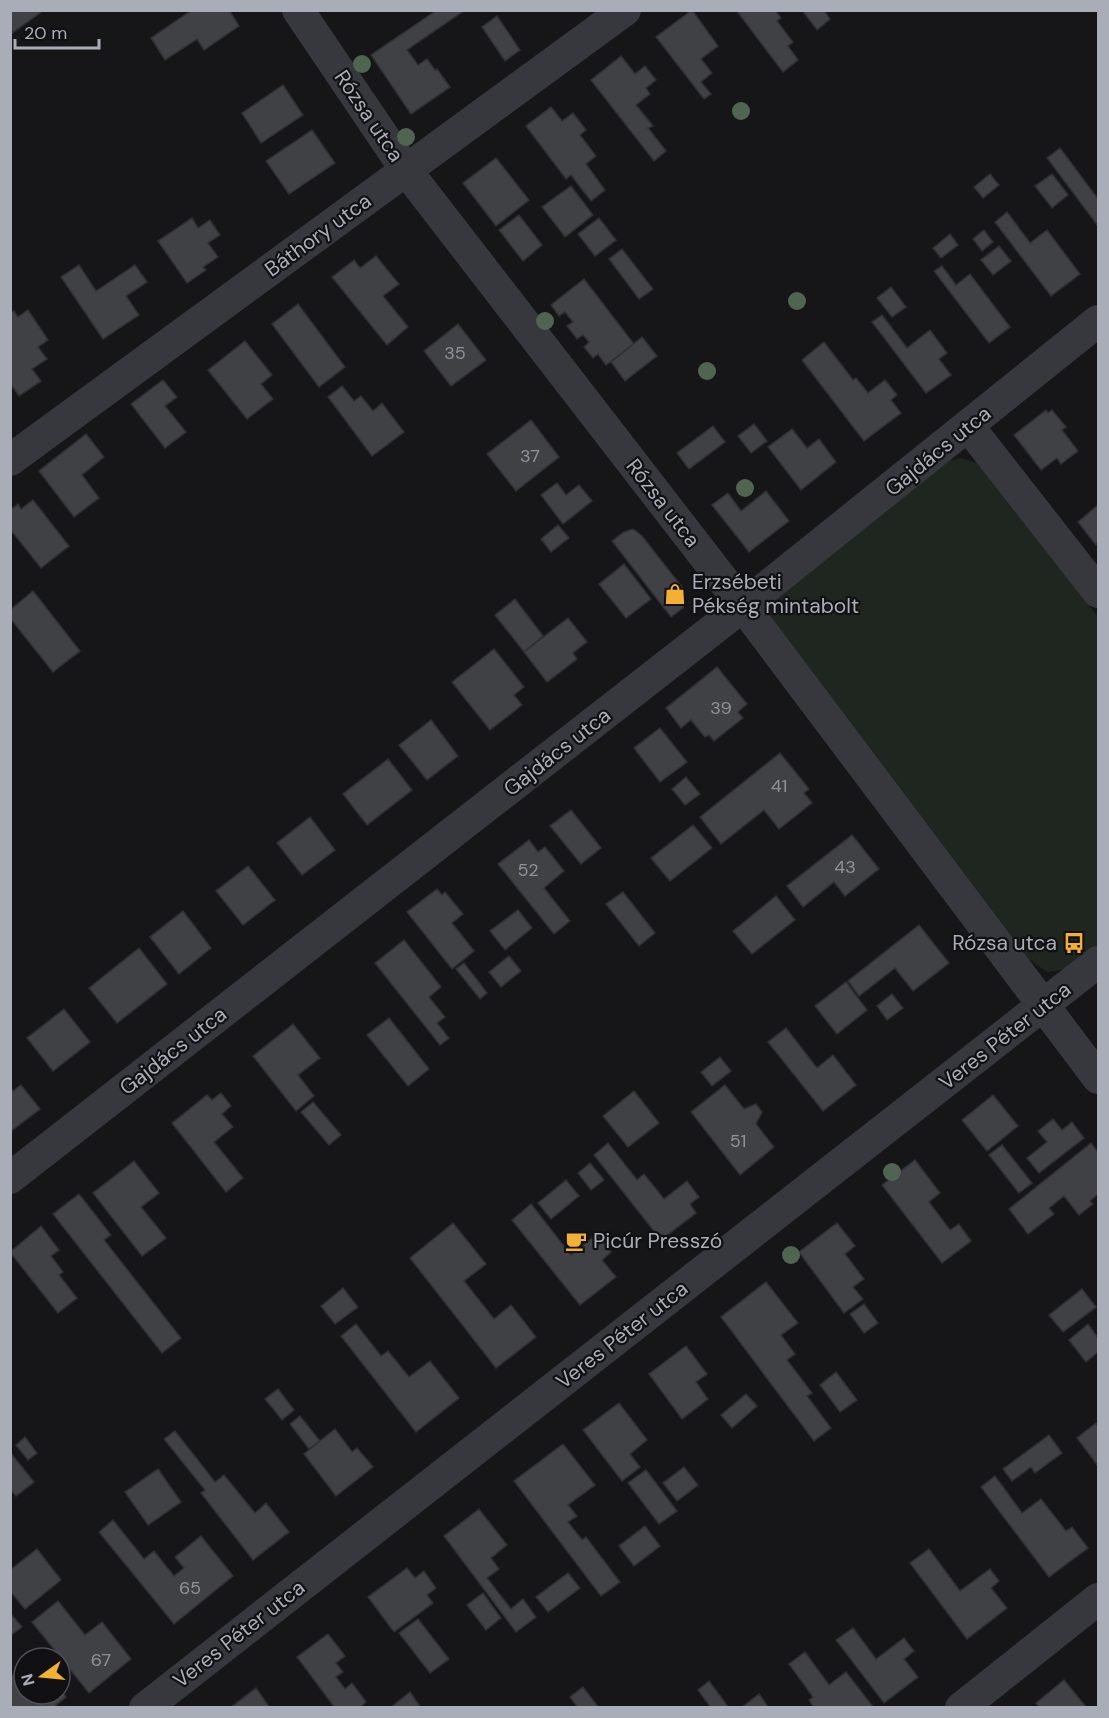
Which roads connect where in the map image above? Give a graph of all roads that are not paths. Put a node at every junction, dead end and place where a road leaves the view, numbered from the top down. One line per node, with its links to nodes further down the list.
1 (298, 10): 3 (street, Rózsa utca)
2 (625, 10): 3 (street, Báthory utca)
3 (406, 170): 6 (street, Báthory utca); 8 (street, Rózsa utca)
4 (1098, 321): 5 (street, Gajdács utca)
5 (969, 426): 7 (street); 8 (street, Gajdács utca)
6 (10, 460)
7 (1098, 592)
8 (743, 606): 10 (street, Rózsa utca); 12 (street, Gajdács utca)
9 (1098, 962): 10 (street, Veres Péter utca)
10 (1043, 1006): 11 (street, Rózsa utca); 14 (street, Veres Péter utca)
11 (1098, 1078)
12 (10, 1178)
13 (1098, 1599): 15 (street)
14 (145, 1707)
15 (961, 1707)

